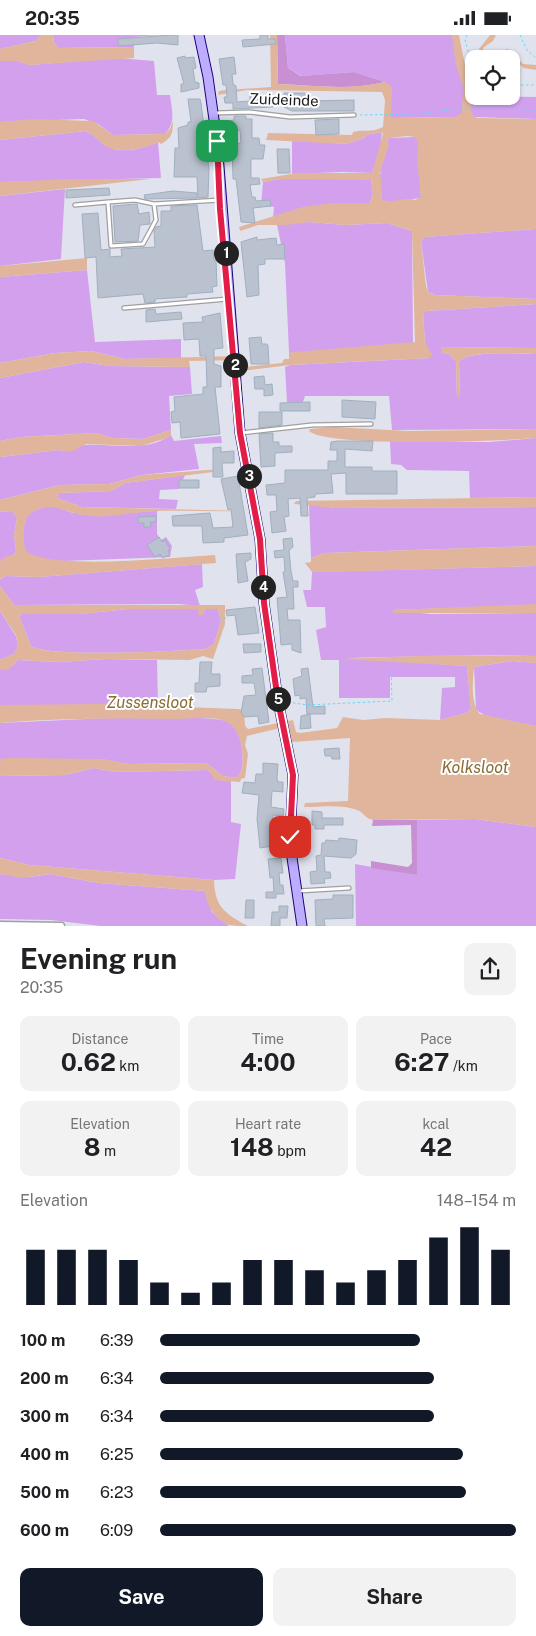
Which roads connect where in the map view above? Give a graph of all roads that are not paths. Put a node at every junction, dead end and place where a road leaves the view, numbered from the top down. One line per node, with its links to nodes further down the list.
1 (199, 35): 2 (street)
2 (213, 113): 3 (lane, Zuideinde); 4 (street)
3 (354, 115)
4 (220, 200): 6 (lane); 8 (street)
5 (108, 202): 6 (lane); 6 (lane); 7 (lane)
6 (154, 204)
7 (75, 205)
8 (229, 299): 9 (lane); 11 (street)
9 (124, 308)
10 (371, 424): 11 (lane)
11 (240, 433): 13 (street)
12 (349, 888): 13 (lane)
13 (298, 891): 16 (street)
14 (0, 925): 15 (street)
15 (61, 926)
16 (302, 926)

